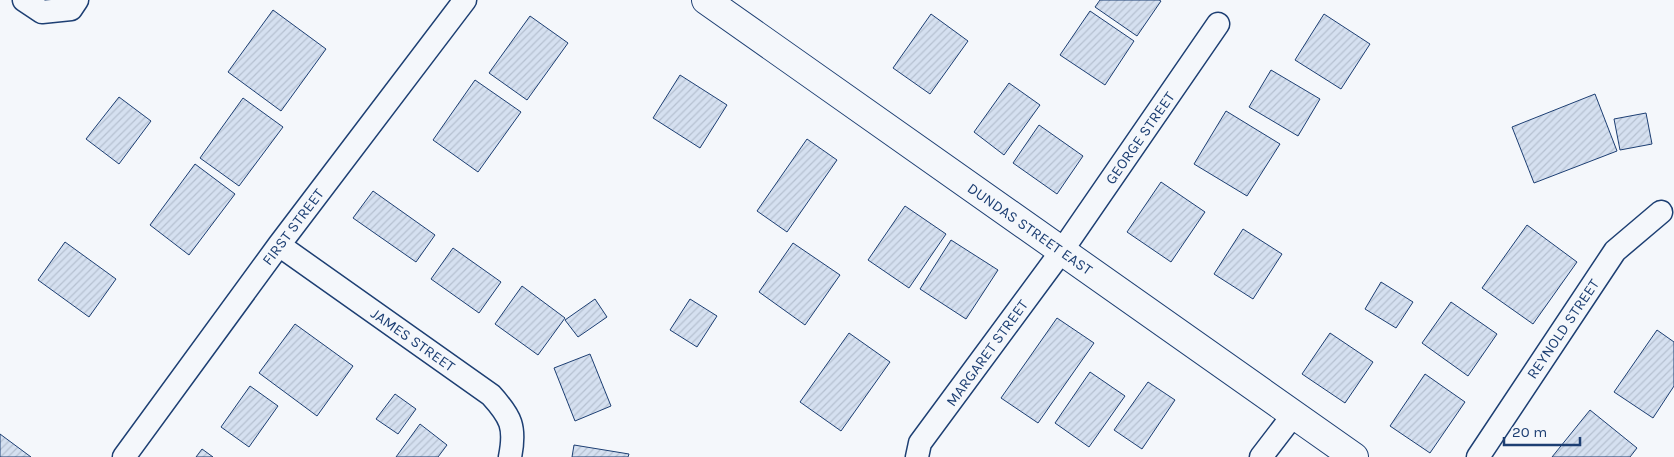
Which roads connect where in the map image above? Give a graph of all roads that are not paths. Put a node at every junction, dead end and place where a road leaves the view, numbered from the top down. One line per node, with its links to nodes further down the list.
1 (24, 0): 2 (street)
2 (77, 0)
3 (465, 0): 7 (street, FIRST STREET)
4 (706, 0): 8 (main road, DUNDAS STREET EAST)
5 (1218, 24): 8 (street, GEORGE STREET)
6 (1661, 212): 15 (street, REYNOLD STREET)
7 (279, 244): 10 (street, FIRST STREET); 11 (street, JAMES STREET)
8 (1061, 252): 9 (main road, DUNDAS STREET EAST); 12 (street, MARGARET STREET)
9 (1294, 414): 13 (street); 14 (main road, DUNDAS STREET EAST)
10 (124, 457)
11 (510, 457)
12 (917, 457)
13 (1261, 457)
14 (1354, 457)
15 (1478, 457)

